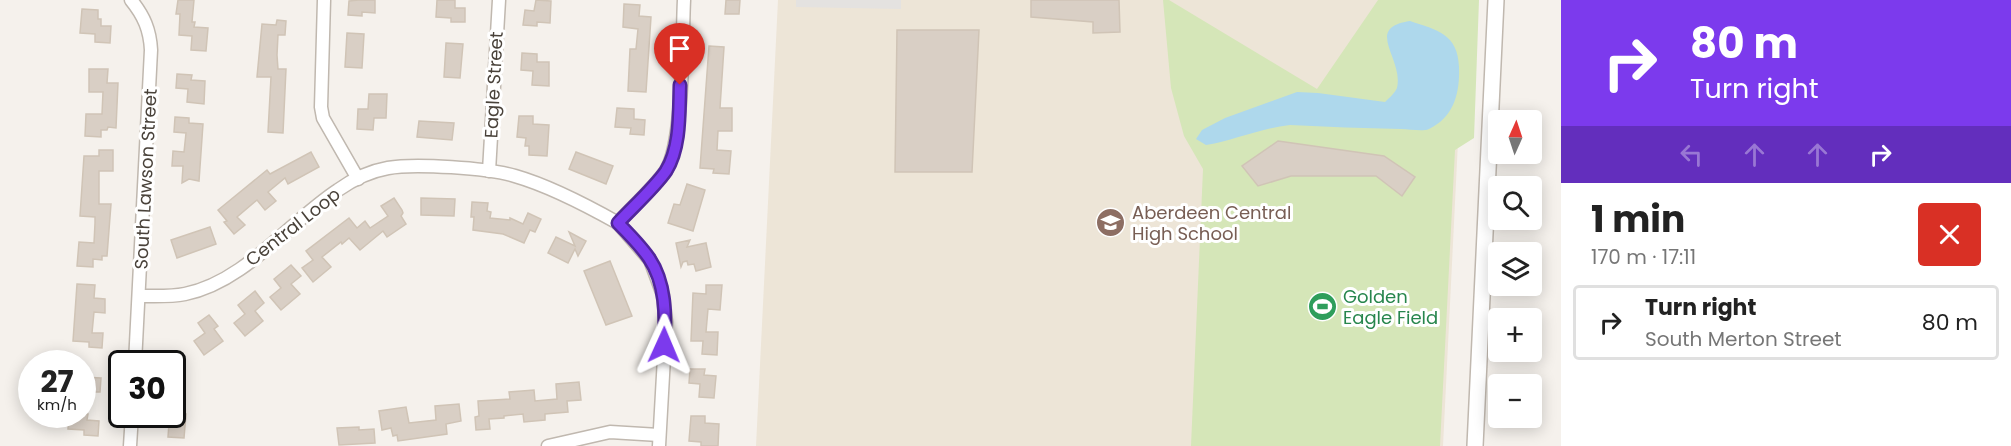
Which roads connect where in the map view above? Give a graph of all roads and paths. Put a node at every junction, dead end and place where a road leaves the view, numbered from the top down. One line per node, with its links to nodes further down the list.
1 (131, 0): 9 (street, South Lawson Street)
2 (324, 0): 7 (street)
3 (499, 0): 6 (street, Eagle Street)
4 (684, 0): 8 (street)
5 (1496, 0): 15 (street)
6 (489, 171): 7 (street, Central Loop); 8 (street, Central Loop)
7 (358, 179): 9 (street, Central Loop)
8 (618, 223): 12 (street)
9 (140, 296): 10 (street, South Lawson Street)
10 (136, 350)
11 (131, 428): 13 (street)
12 (659, 440): 14 (street)
13 (130, 446)
14 (548, 446)
15 (1475, 446)

